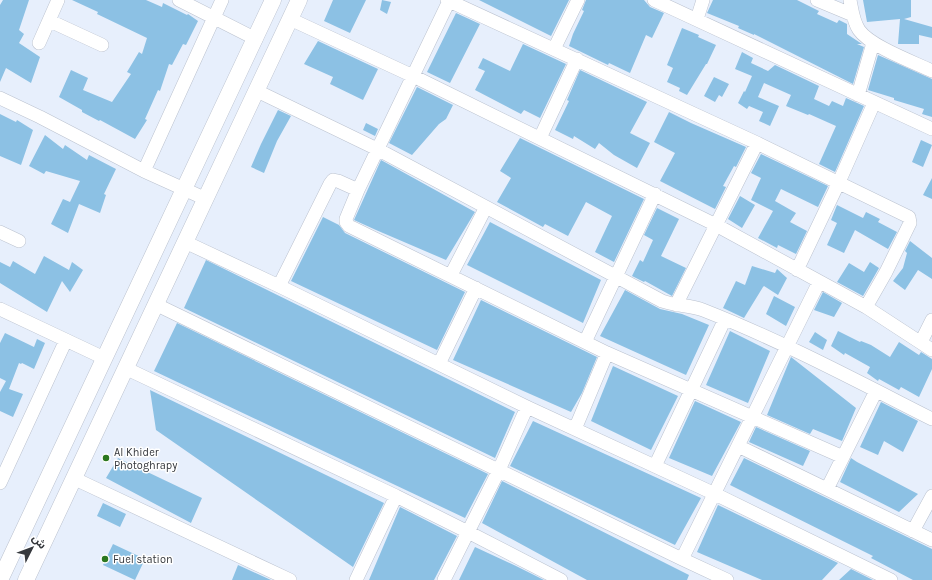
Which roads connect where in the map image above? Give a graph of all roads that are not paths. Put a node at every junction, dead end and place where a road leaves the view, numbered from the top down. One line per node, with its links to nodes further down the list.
1 (58, 0): 15 (street)
2 (179, 0): 13 (street)
3 (222, 0): 13 (street)
4 (273, 0): 17 (main road)
5 (299, 0): 14 (main road)
6 (578, 0): 21 (street)
7 (654, 0): 16 (street)
8 (703, 0): 16 (street)
9 (817, 0): 12 (street)
10 (850, 0): 12 (street)
11 (453, 1): 21 (street); 24 (street)
12 (852, 14): 19 (street)
13 (214, 17): 17 (street); 33 (street)
14 (290, 19): 24 (street); 25 (main road)
15 (50, 20): 18 (street); 20 (street)
16 (697, 20): 26 (street)
17 (256, 39): 35 (main road)
18 (39, 43)
19 (873, 43): 23 (street); 26 (street)
20 (102, 45)
21 (554, 49): 22 (street)
22 (576, 59): 30 (street); 31 (street)
23 (932, 71)
24 (413, 76): 30 (street); 32 (street)
25 (257, 91): 32 (street); 38 (main road)
26 (858, 95): 28 (street)
27 (0, 98): 33 (street)
28 (874, 103): 29 (street); 34 (street)
29 (932, 129)
30 (540, 138): 37 (street)
31 (757, 143): 34 (street); 40 (street)
32 (377, 149): 36 (street); 39 (street)
33 (144, 171): 35 (street)
34 (839, 182): 44 (street); 52 (street)
35 (185, 189): 38 (street); 62 (main road)
36 (358, 190): 45 (street); 48 (street)
37 (655, 194): 40 (street); 46 (street)
38 (206, 199): 43 (main road)
39 (486, 208): 45 (street); 46 (street)
40 (716, 225): 44 (street); 51 (street)
41 (0, 232): 42 (street)
42 (19, 241)
43 (185, 242): 48 (street); 50 (main road)
44 (796, 270): 47 (street)
45 (451, 275): 49 (street)
46 (616, 277): 51 (street); 57 (street)
47 (819, 282): 52 (street); 59 (street)
48 (279, 286): 63 (street)
49 (476, 288): 57 (street); 63 (street)
50 (155, 304): 64 (main road); 74 (street)
51 (676, 304): 54 (street)
52 (866, 307): 58 (street)
53 (0, 310): 56 (street)
54 (725, 319): 59 (street); 65 (street)
55 (932, 320): 58 (street)
56 (66, 340): 62 (street); 76 (street)
57 (585, 342): 61 (street)
58 (921, 342): 60 (street)
59 (787, 347): 66 (street); 68 (street)
60 (932, 350)
61 (607, 353): 65 (street); 70 (street)
62 (104, 358): 87 (main road)
63 (439, 364): 67 (street)
64 (125, 368): 75 (main road); 79 (street)
65 (691, 390): 68 (street); 73 (street)
66 (876, 391): 69 (street); 72 (street)
67 (527, 407): 70 (street); 74 (street)
68 (753, 417): 71 (street); 72 (street)
69 (932, 419)
70 (575, 429): 73 (street)
71 (738, 446): 77 (street); 78 (street)
72 (843, 457): 77 (street)
73 (655, 466): 78 (street)
74 (499, 470): 82 (street); 84 (street)
75 (73, 478): 88 (main road); 89 (street)
76 (0, 483)
77 (827, 489): 81 (street)
78 (715, 494): 84 (street); 93 (street)
79 (396, 496): 82 (street); 90 (street)
80 (932, 496): 81 (street)
81 (913, 531): 83 (street)
82 (468, 532): 86 (street); 91 (street)
83 (932, 540)
84 (682, 559): 85 (street)
85 (700, 575): 92 (street)
86 (555, 578)
87 (0, 580)
88 (26, 580)
89 (290, 580)
90 (356, 580)
91 (444, 580)
92 (727, 580)
93 (891, 580)

